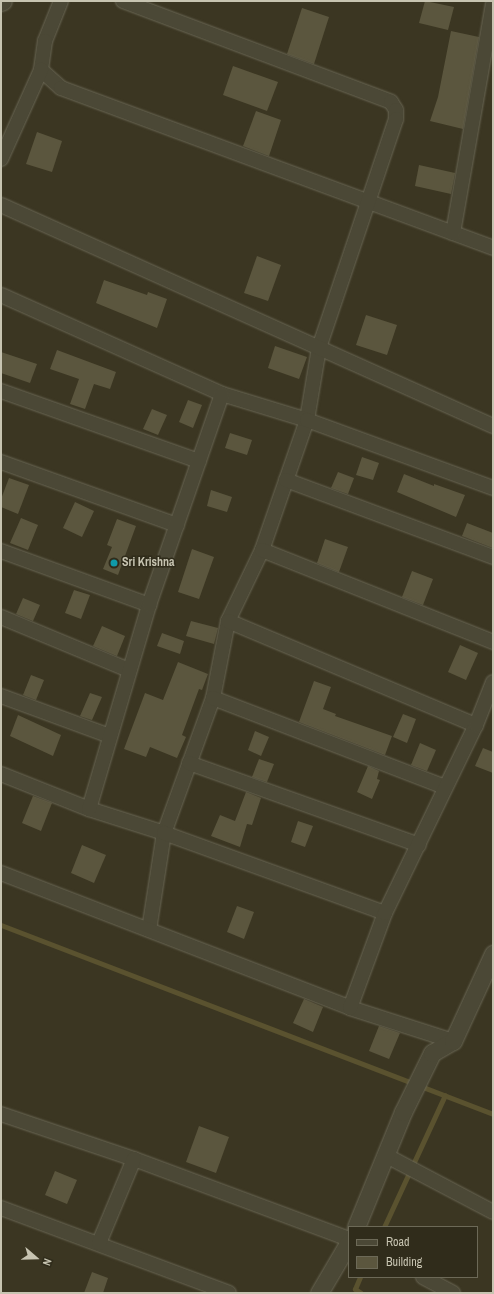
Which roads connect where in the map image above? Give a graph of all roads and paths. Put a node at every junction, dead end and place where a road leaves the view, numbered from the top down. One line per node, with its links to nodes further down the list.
1 (62, 1): 4 (street)
2 (123, 1): 6 (street)
3 (489, 3): 8 (street)
4 (41, 70): 5 (street); 6 (street)
5 (1, 159)
6 (368, 202): 8 (street); 11 (street)
7 (1, 205): 11 (street)
8 (454, 233): 9 (street)
9 (493, 248)
10 (1, 296): 13 (street)
11 (319, 348): 14 (street); 15 (street)
12 (1, 391): 16 (street)
13 (222, 394): 14 (street); 16 (street)
14 (307, 420): 18 (street); 19 (street)
15 (493, 426)
16 (199, 461): 20 (street)
17 (1, 462): 20 (street)
18 (286, 480): 21 (street); 23 (street)
19 (493, 488)
20 (177, 526): 24 (street)
21 (262, 550): 26 (street); 27 (street)
22 (1, 551): 24 (street)
23 (493, 557)
24 (149, 605): 28 (street)
25 (1, 617): 28 (street)
26 (228, 621): 31 (street); 32 (street)
27 (493, 642)
28 (129, 670): 33 (street)
29 (493, 682): 32 (street)
30 (1, 696): 33 (street)
31 (213, 698): 34 (street); 36 (street)
32 (476, 725): 36 (street)
33 (110, 736): 37 (street)
34 (189, 763): 38 (street); 39 (street)
35 (1, 774): 37 (street)
36 (445, 787): 39 (street)
37 (89, 809): 38 (street)
38 (164, 832): 41 (street); 42 (street)
39 (419, 845): 41 (street)
40 (1, 873): 42 (street)
41 (385, 913): 44 (street)
42 (149, 930): 44 (street)
43 (493, 954): 45 (street)
44 (350, 1008): 45 (street)
45 (453, 1041): 47 (street)
46 (1, 1114): 48 (street)
47 (385, 1155): 50 (street); 51 (street)
48 (134, 1159): 52 (street); 53 (street)
49 (1, 1208): 53 (street)
50 (493, 1212)
51 (356, 1226)
52 (348, 1239)
53 (98, 1243): 56 (street)
54 (348, 1244): 57 (street)
55 (425, 1278): 58 (street)
56 (229, 1293)
57 (319, 1293)
58 (453, 1293)

